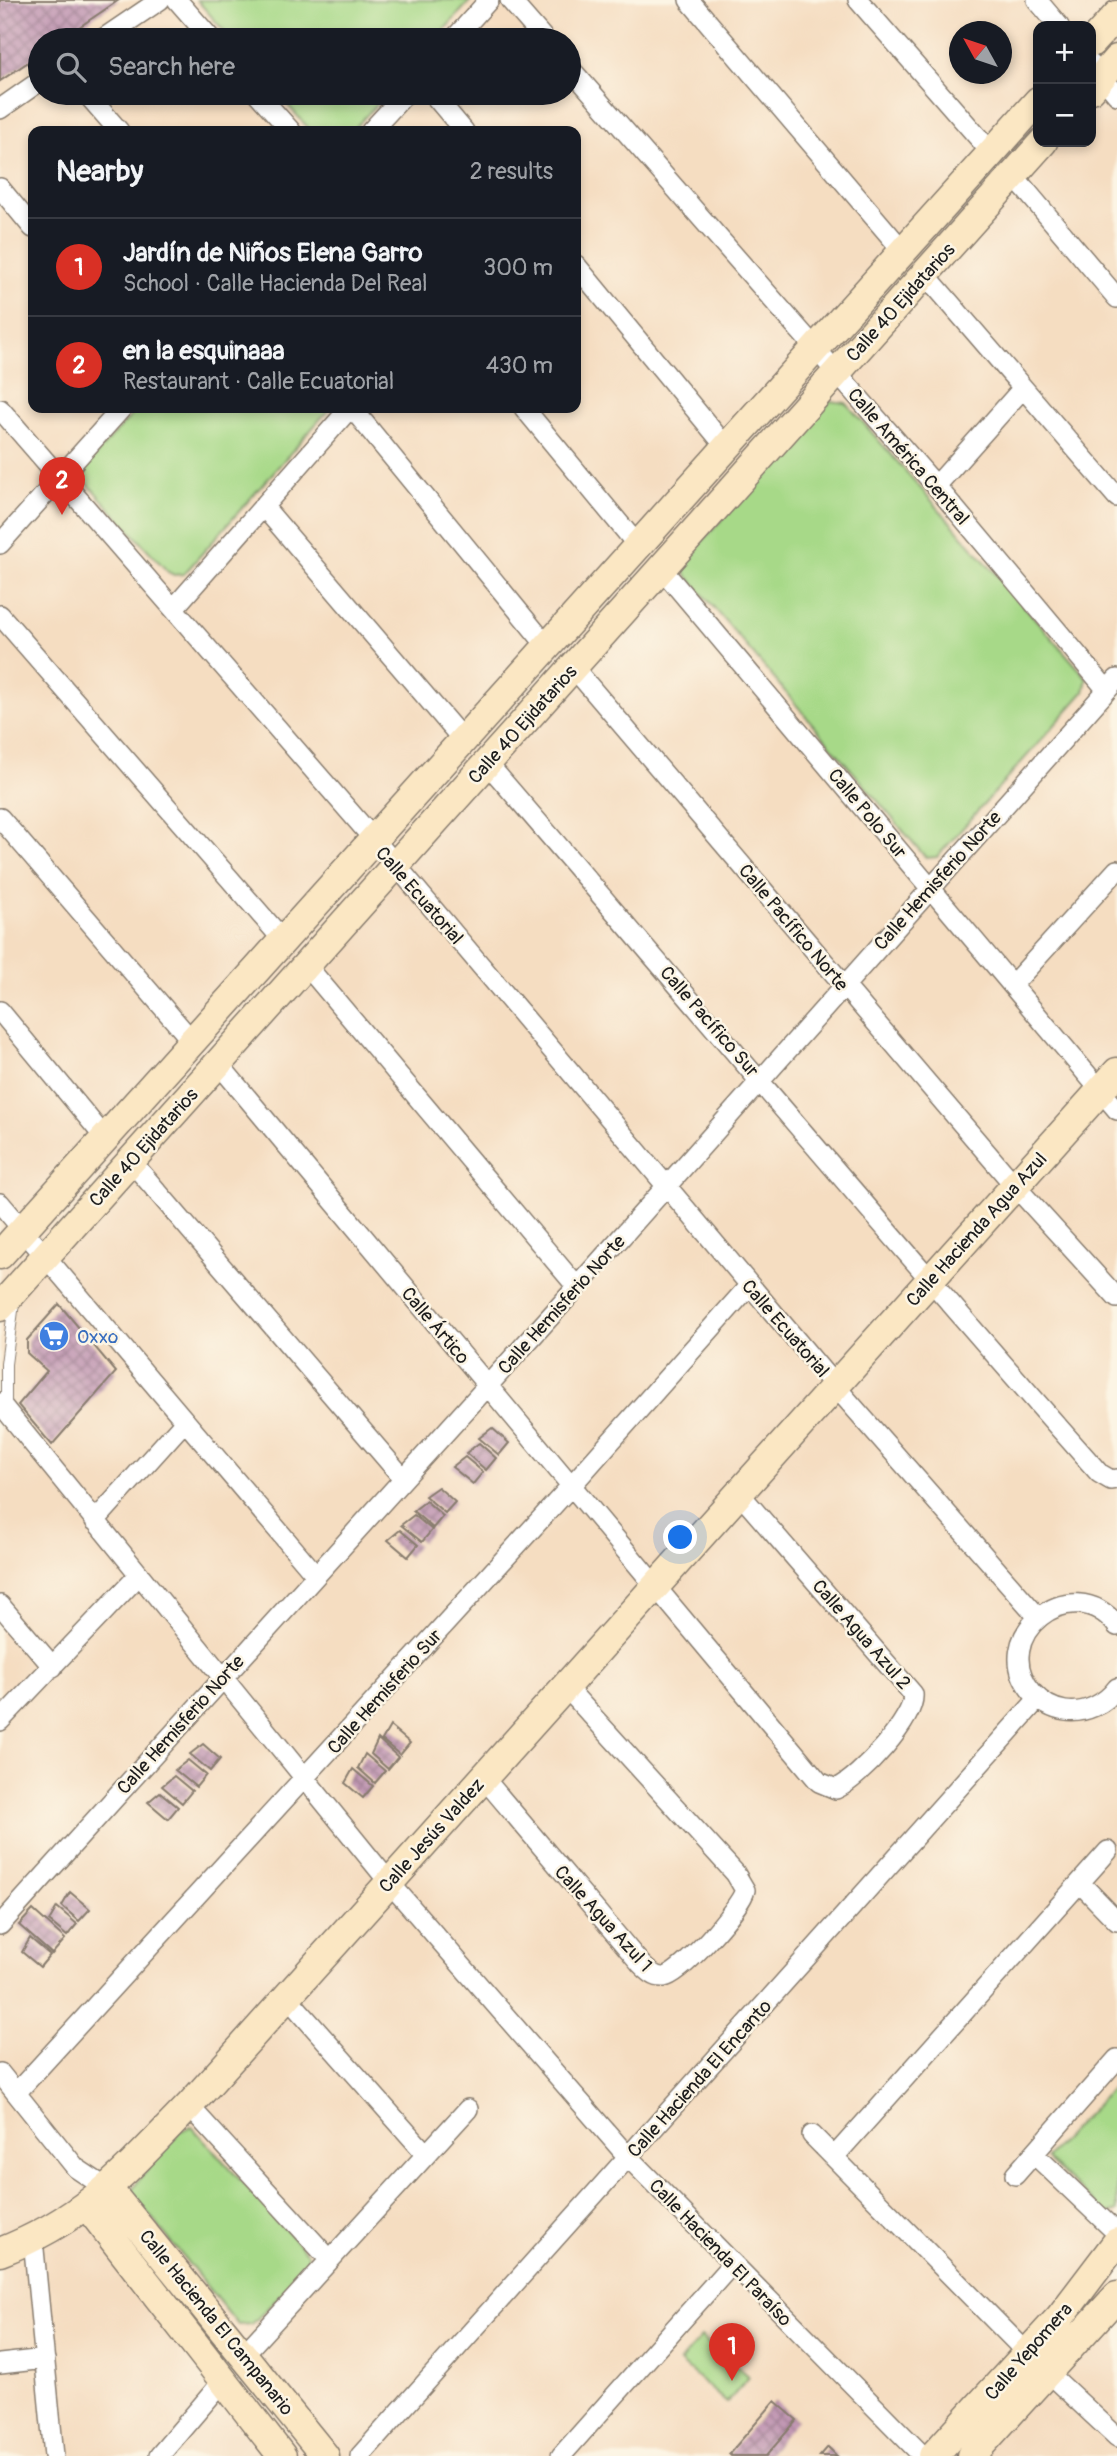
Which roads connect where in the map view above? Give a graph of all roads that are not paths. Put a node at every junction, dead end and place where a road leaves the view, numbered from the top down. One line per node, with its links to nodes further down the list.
1 (160, 0): 10 (street)
2 (177, 0): 11 (street)
3 (489, 0): 12 (street)
4 (510, 0): 13 (street)
5 (689, 0): 32 (street)
6 (858, 0): 28 (street)
7 (1037, 0): 9 (street)
8 (1117, 15): 14 (main road)
9 (1055, 21)
10 (119, 28)
11 (202, 28)
12 (464, 28)
13 (534, 28)
14 (1096, 38)
15 (581, 81): 36 (street, Calle América Central)
16 (28, 90): 22 (street)
17 (96, 105): 23 (street)
18 (268, 105): 24 (street)
19 (395, 105): 25 (street)
20 (442, 105): 26 (street)
21 (1033, 106): 28 (main road, Calle 40 Ejidatarios)
22 (0, 109)
23 (115, 126)
24 (287, 126)
25 (376, 126)
26 (460, 126)
27 (1038, 147): 29 (main road, Calle 40 Ejidatarios)
28 (991, 152): 32 (main road, Calle 40 Ejidatarios)
29 (1013, 175): 34 (main road, Calle 40 Ejidatarios); 35 (street)
30 (0, 188): 31 (street)
31 (28, 222)
32 (903, 251): 36 (main road, Calle 40 Ejidatarios)
33 (581, 271): 44 (street)
34 (925, 274): 37 (main road, Calle 40 Ejidatarios); 38 (street)
35 (1117, 299)
36 (815, 349): 37 (street, Calle América Central); 44 (main road, Calle 40 Ejidatarios)
37 (836, 373): 46 (street, Calle América Central); 51 (main road, Calle 40 Ejidatarios)
38 (1023, 388): 46 (street); 47 (street)
39 (0, 409): 45 (street, Calle Ecuatorial)
40 (118, 413): 45 (street)
41 (347, 413): 48 (street)
42 (355, 413): 54 (street)
43 (528, 413): 50 (street)
44 (726, 447): 50 (main road, Calle 40 Ejidatarios)
45 (59, 478): 49 (street); 52 (street, Calle Ecuatorial)
46 (936, 486): 56 (street, Calle América Central)
47 (1117, 497)
48 (263, 506): 52 (street); 57 (street)
49 (0, 544)
50 (638, 546): 54 (main road, Calle 40 Ejidatarios)
51 (661, 568): 55 (main road, Calle 40 Ejidatarios); 63 (street, Calle Polo Sur)
52 (174, 608): 60 (street, Calle Ecuatorial)
53 (0, 615): 64 (street)
54 (547, 646): 57 (main road, Calle 40 Ejidatarios)
55 (573, 667): 58 (main road, Calle 40 Ejidatarios); 67 (street, Calle Pacífico Norte)
56 (1112, 684): 63 (street, Calle Hemisferio Norte)
57 (463, 740): 60 (main road, Calle 40 Ejidatarios)
58 (487, 763): 61 (main road, Calle 40 Ejidatarios); 71 (street, Calle Pacífico Sur)
59 (0, 818): 69 (street)
60 (373, 840): 61 (street, Calle Ecuatorial); 64 (main road, Calle 40 Ejidatarios)
61 (396, 865): 65 (main road, Calle 40 Ejidatarios); 76 (street, Calle Ecuatorial)
62 (1117, 870): 66 (street)
63 (930, 887): 66 (street, Calle Polo Sur); 67 (street, Calle Hemisferio Norte)
64 (283, 940): 69 (main road, Calle 40 Ejidatarios)
65 (306, 965): 70 (main road, Calle 40 Ejidatarios); 83 (street)
66 (1013, 984): 72 (street, Calle Polo Sur)
67 (844, 985): 71 (street, Calle Hemisferio Norte); 75 (street, Calle Pacífico Norte)
68 (0, 1011): 73 (street)
69 (192, 1041): 73 (main road, Calle 40 Ejidatarios)
70 (218, 1063): 74 (main road, Calle 40 Ejidatarios); 86 (street, Calle Ártico)
71 (761, 1080): 76 (street, Calle Hemisferio Norte); 81 (street, Calle Pacífico Sur)
72 (1111, 1091): 75 (main road, Calle Hacienda Agua Azul)
73 (105, 1138): 78 (main road, Calle 40 Ejidatarios)
74 (131, 1161): 80 (main road, Calle 40 Ejidatarios); 90 (street)
75 (1015, 1186): 81 (main road, Calle Hacienda Agua Azul); 85 (street, Calle Pacífico Norte)
76 (666, 1187): 82 (street, Calle Ecuatorial); 83 (street, Calle Hemisferio Norte)
77 (0, 1203): 78 (street)
78 (23, 1229): 79 (main road, Calle 40 Ejidatarios); 80 (street)
79 (0, 1255)
80 (46, 1255): 84 (main road, Calle 40 Ejidatarios); 89 (street)
81 (929, 1282): 87 (main road, Calle Hacienda Agua Azul); 91 (street, Calle Pacífico Sur)
82 (749, 1286): 87 (street, Calle Ecuatorial); 92 (street, Calle Hemisferio Sur)
83 (577, 1287): 86 (street, Calle Hemisferio Norte)
84 (9, 1297): 88 (lane)
85 (1117, 1298)
86 (487, 1386): 90 (street, Calle Hemisferio Norte); 92 (street, Calle Ártico)
87 (835, 1386): 93 (main road, Calle Jesús Valdez); 99 (street, Calle Ecuatorial)
88 (3, 1406): 94 (street, Calle Hacienda El Paraíso)
89 (184, 1422): 94 (street); 95 (street)
90 (403, 1478): 95 (street, Calle Hemisferio Norte)
91 (1117, 1479)
92 (571, 1486): 97 (street, Calle Ártico); 107 (street, Calle Hemisferio Sur)
93 (739, 1493): 97 (main road, Calle Jesús Valdez); 97 (street, Calle Agua Azul 2)
94 (95, 1521): 96 (street, Calle Hacienda El Paraíso)
95 (315, 1574): 102 (street, Calle Hemisferio Norte)
96 (139, 1575): 101 (street); 102 (street, Calle Hacienda El Paraíso)
97 (655, 1587): 103 (main road, Calle Jesús Valdez)
98 (0, 1605): 101 (street)
99 (1038, 1617): 100 (street); 105 (street)
100 (1115, 1619)
101 (53, 1667): 106 (street)
102 (224, 1675): 107 (street, Calle Hacienda El Paraíso); 113 (street, Calle Hemisferio Norte)
103 (565, 1686): 108 (main road, Calle Jesús Valdez); 108 (street, Calle Agua Azul 1)
104 (1115, 1696): 105 (street)
105 (1038, 1699): 123 (street, Calle Hacienda El Encanto)
106 (0, 1721)
107 (305, 1777): 110 (street, Calle Hacienda El Paraíso); 117 (street, Calle Hemisferio Sur)
108 (483, 1777): 110 (main road, Calle Jesús Valdez)
109 (1108, 1851): 111 (street)
110 (389, 1882): 114 (main road, Calle Jesús Valdez); 123 (street, Calle Hacienda El Paraíso)
111 (1080, 1883): 112 (street); 124 (street)
112 (1117, 1921)
113 (0, 1925)
114 (287, 1997): 118 (main road, Calle Jesús Valdez); 121 (street)
115 (1117, 2059): 122 (street)
116 (0, 2073): 117 (street)
117 (16, 2093): 126 (street)
118 (190, 2106): 126 (main road, Calle Jesús Valdez); 131 (street)
119 (468, 2109): 121 (street)
120 (812, 2135): 124 (street)
121 (426, 2154): 131 (street)
122 (1034, 2154): 125 (street); 127 (street)
123 (628, 2157): 132 (street, Calle Hacienda El Paraíso); 144 (street, Calle Hacienda El Encanto)
124 (834, 2157): 136 (street)
125 (1015, 2175)
126 (98, 2198): 128 (main road, Calle Jesús Valdez); 134 (main road, Calle Hacienda El Campanario); 138 (main road, Calle Hacienda El Campanario)
127 (1117, 2233)
128 (33, 2239): 130 (main road, Calle Jesús Valdez); 135 (street)
129 (1117, 2242): 136 (main road, Calle Yepomera)
130 (0, 2252)
131 (330, 2260): 134 (street)
132 (732, 2264): 145 (street); 146 (street, Calle Hacienda El Paraíso)
133 (1117, 2296): 136 (main road, Calle Yepomera)
134 (244, 2354): 143 (main road, Calle Hacienda El Campanario)
135 (46, 2359): 137 (street); 140 (street)
136 (1037, 2363): 139 (street); 147 (main road, Calle Yepomera); 148 (main road, Calle Yepomera)
137 (0, 2364)
138 (223, 2381): 141 (street); 142 (main road, Calle Hacienda El Campanario)
139 (1117, 2437)
140 (54, 2456)
141 (159, 2456)
142 (282, 2456)
143 (325, 2456)
144 (360, 2456)
145 (561, 2456)
146 (923, 2456)
147 (933, 2456)
148 (971, 2456)

